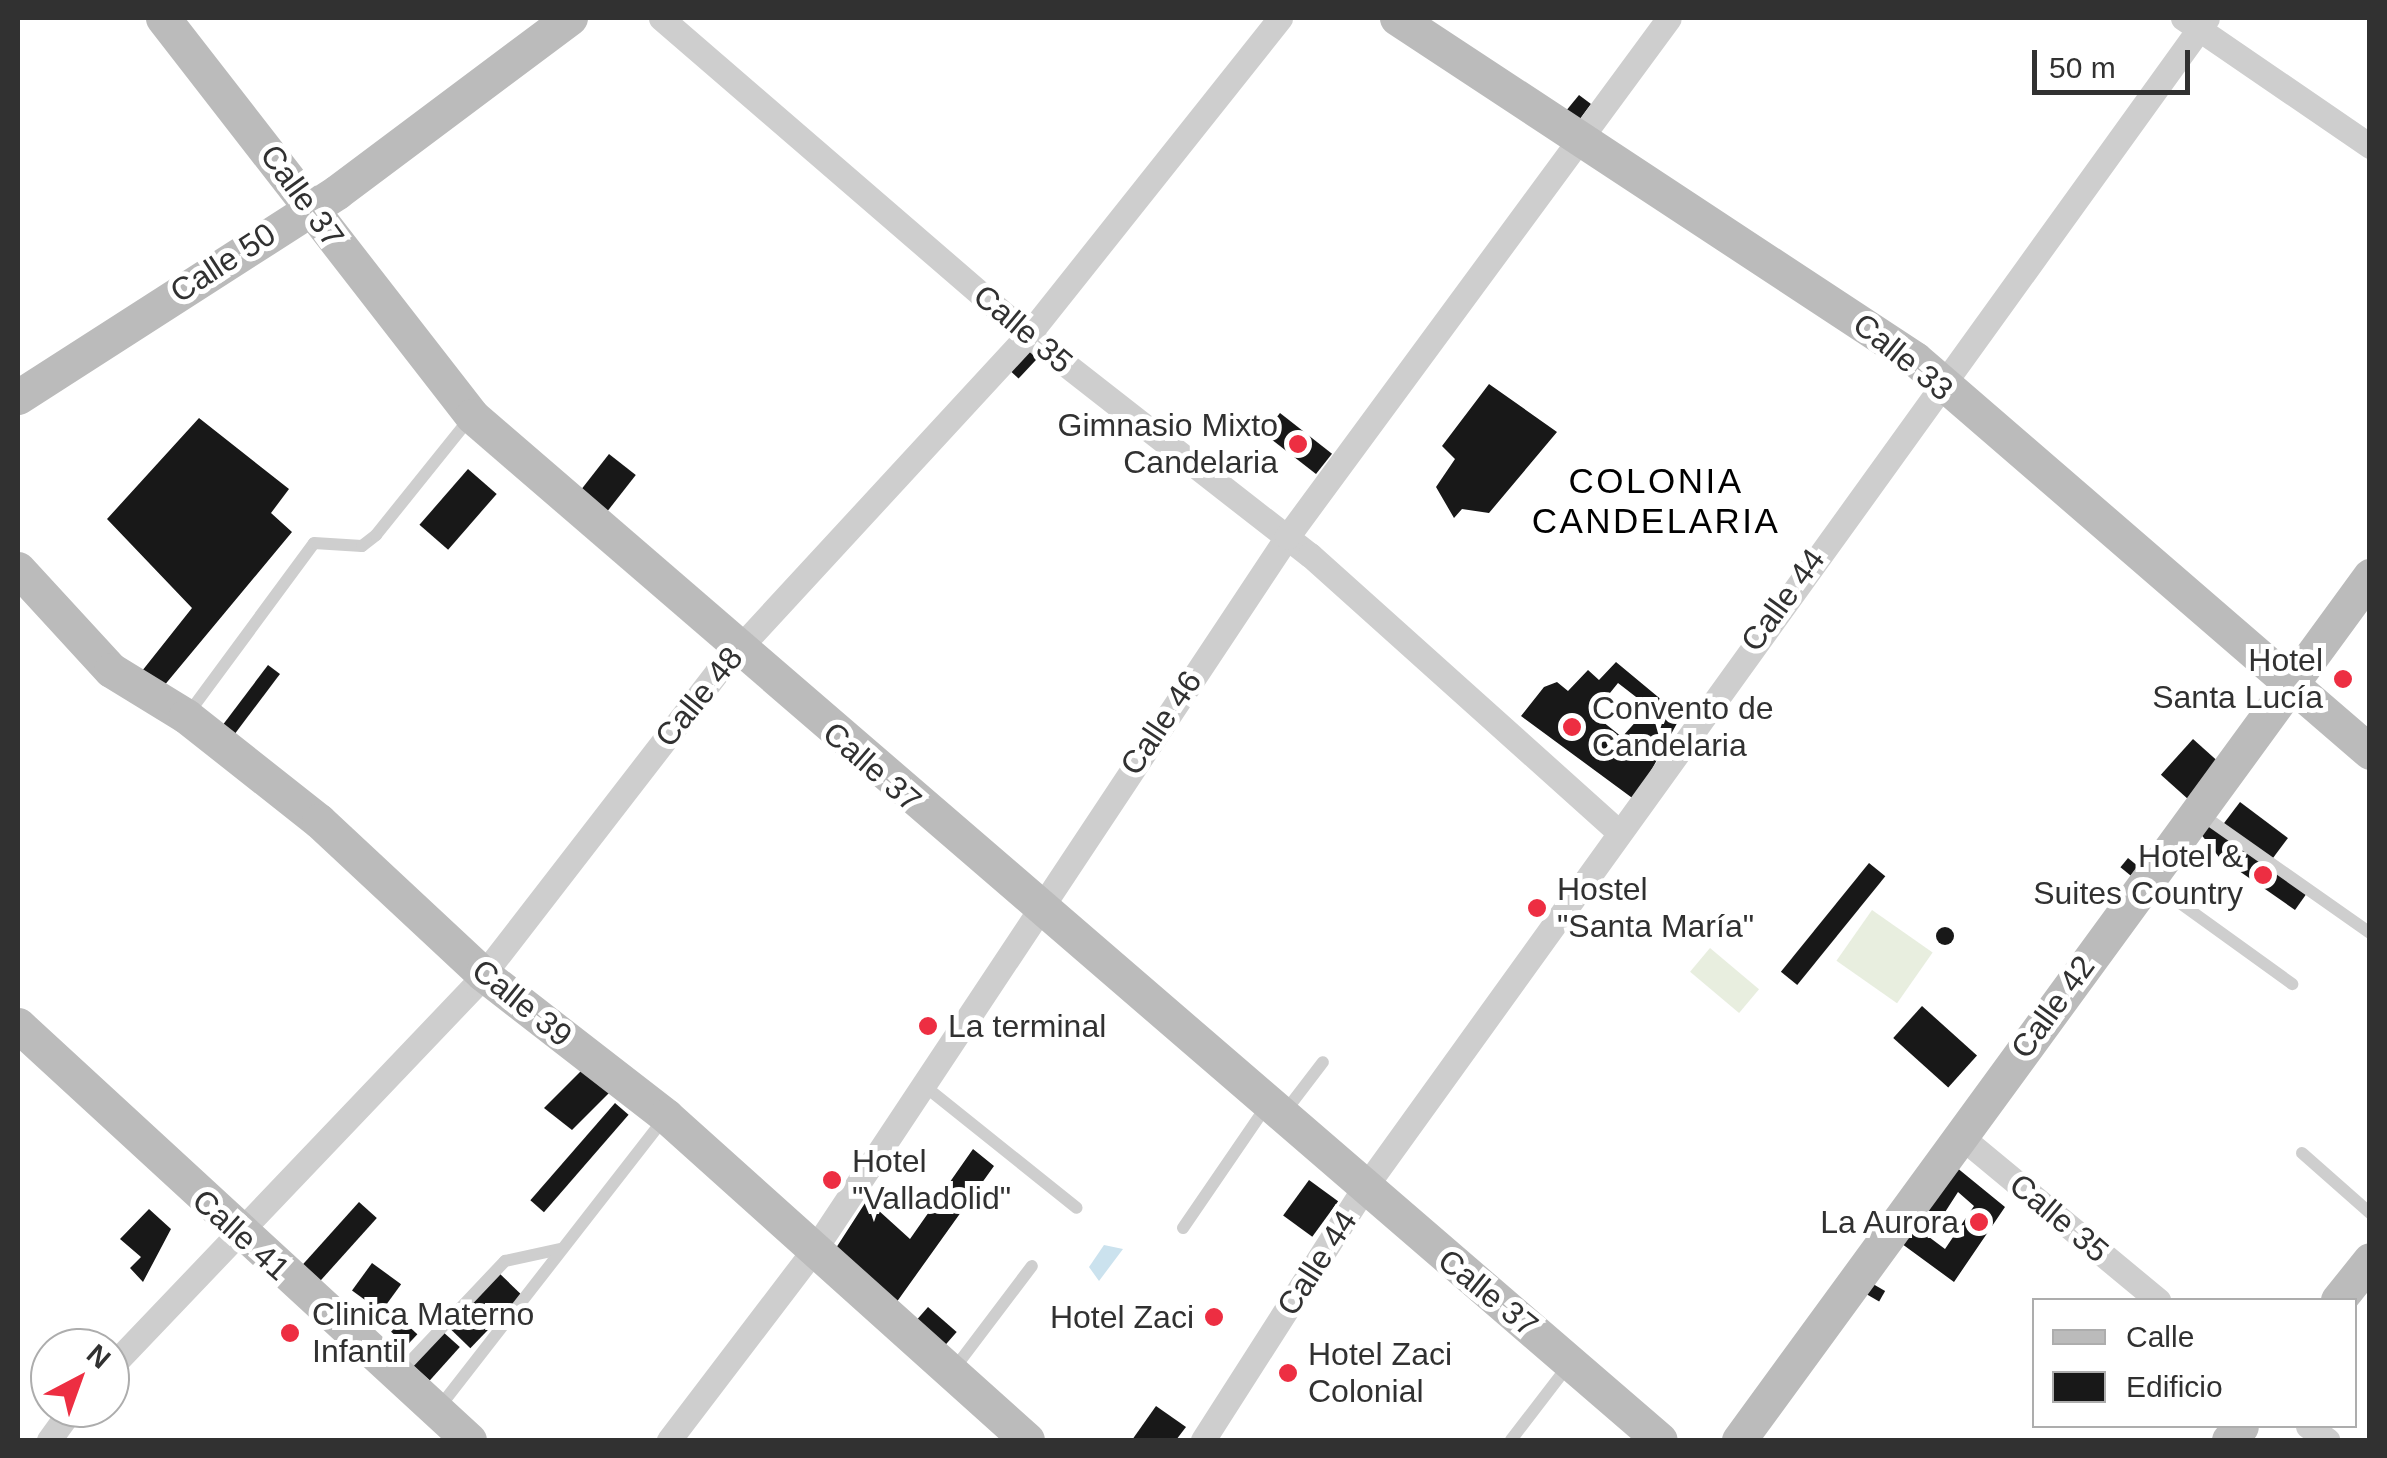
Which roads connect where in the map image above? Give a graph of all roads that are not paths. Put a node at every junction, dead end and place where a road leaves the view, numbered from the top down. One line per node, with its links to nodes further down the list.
1 (163, 18): 10 (street, Calle 37)
2 (570, 18): 10 (street, Calle 50)
3 (661, 18): 11 (street, Calle 35)
4 (1280, 18): 11 (street, Calle 48)
5 (1397, 18): 8 (street, Calle 33)
6 (1670, 18): 8 (street, Calle 46)
7 (2196, 21): 9 (street); 12 (street, Calle 44)
8 (1578, 143): 12 (street, Calle 33); 15 (street, Calle 46)
9 (2370, 146)
10 (310, 206): 13 (street, Calle 50); 14 (street, Calle 37)
11 (1028, 336): 15 (street, Calle 35); 18 (street, Calle 48)
12 (1935, 384): 19 (street, Calle 33); 23 (street, Calle 44)
13 (18, 397)
14 (472, 416): 18 (street, Calle 37); 20 (lane)
15 (1287, 537): 23 (street, Calle 35); 25 (street, Calle 46)
16 (18, 569): 20 (street, Calle 39)
17 (2370, 576): 19 (street, Calle 42)
18 (736, 649): 25 (street, Calle 37); 27 (street, Calle 48)
19 (2289, 688): 21 (street, Calle 33); 22 (street, Calle 42)
20 (186, 716): 27 (street, Calle 39)
21 (2370, 752)
22 (2196, 810): 24 (street, Calle 42); 26 (lane)
23 (1618, 830): 36 (street, Calle 44)
24 (2146, 878): 28 (lane); 34 (street, Calle 42)
25 (1035, 909): 31 (street, Calle 46); 32 (street, Calle 37)
26 (2370, 933)
27 (483, 974): 33 (street, Calle 39); 40 (street, Calle 48)
28 (2292, 984)
29 (18, 1025): 40 (street, Calle 41)
30 (1323, 1062): 32 (lane)
31 (920, 1082): 37 (lane); 41 (street, Calle 46)
32 (1273, 1113): 36 (street, Calle 37); 39 (lane)
33 (666, 1116): 41 (street, Calle 39); 42 (lane)
34 (1959, 1135): 45 (street, Calle 35); 58 (street, Calle 42)
35 (2302, 1153): 38 (lane)
36 (1363, 1190): 48 (street, Calle 37); 55 (street, Calle 44)
37 (1077, 1208)
38 (2370, 1213)
39 (1183, 1228)
40 (238, 1234): 47 (street, Calle 48); 50 (street, Calle 41)
41 (816, 1247): 49 (street, Calle 39); 53 (street, Calle 46)
42 (560, 1249): 50 (lane); 51 (lane)
43 (2370, 1260): 46 (street)
44 (1032, 1266): 49 (lane)
45 (2156, 1298)
46 (2340, 1298)
47 (130, 1347)
48 (1572, 1361): 56 (lane); 57 (street, Calle 37)
49 (952, 1371): 54 (street, Calle 39)
50 (398, 1374): 51 (street, Calle 41)
51 (437, 1411): 52 (street, Calle 41)
52 (469, 1440)
53 (669, 1440)
54 (1028, 1440)
55 (1203, 1440)
56 (1512, 1440)
57 (1660, 1440)
58 (1739, 1440)

